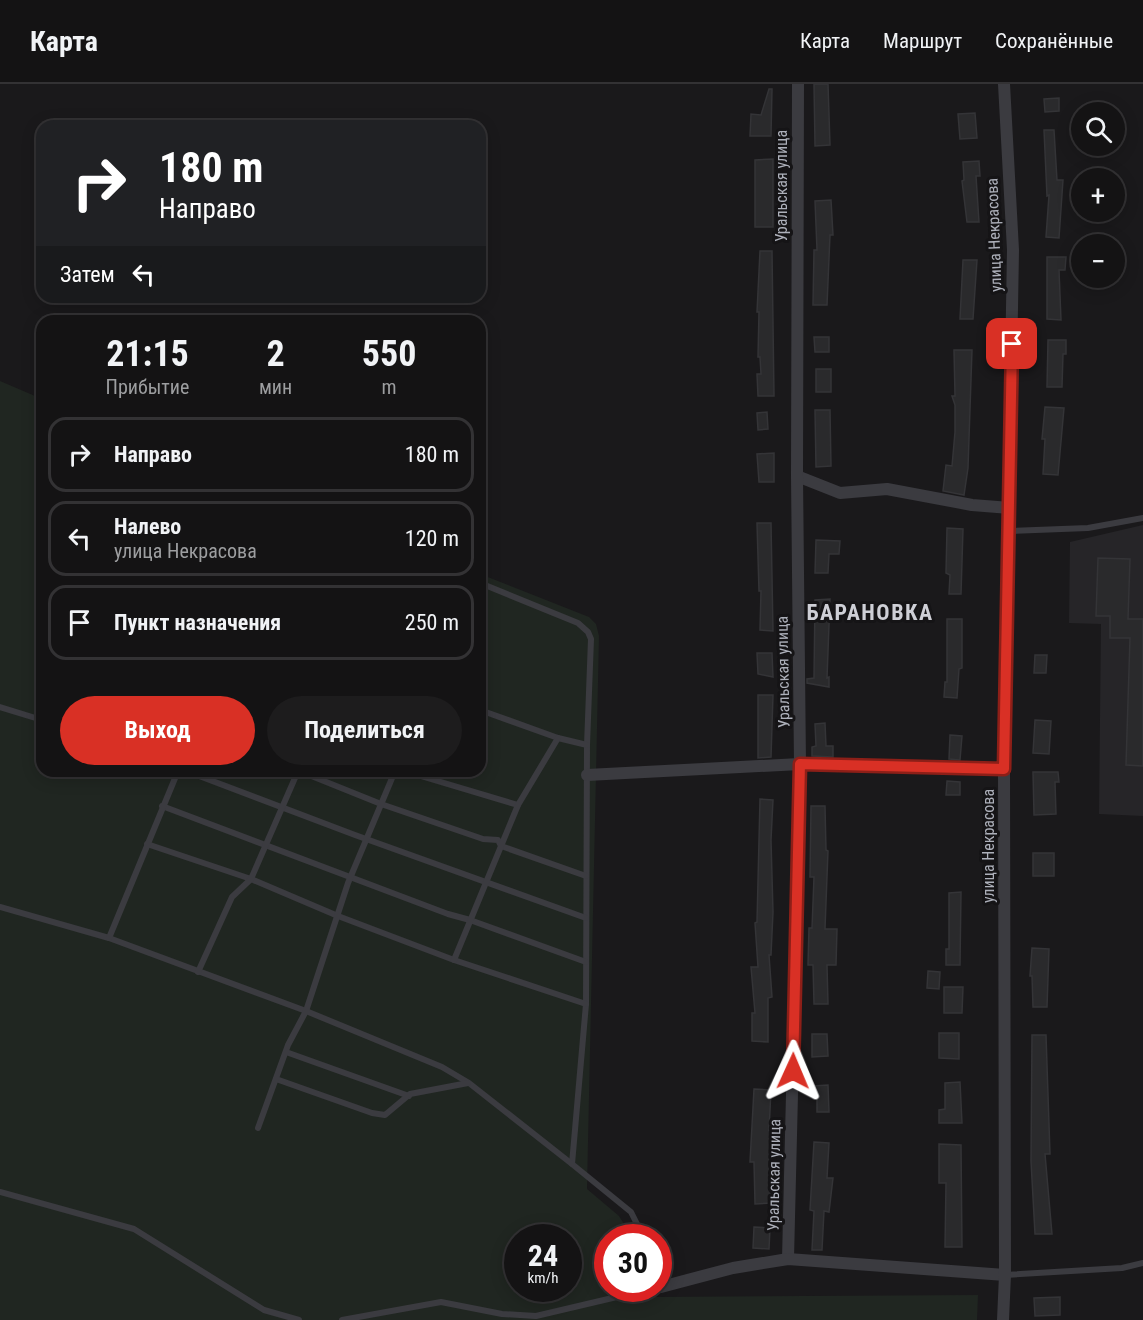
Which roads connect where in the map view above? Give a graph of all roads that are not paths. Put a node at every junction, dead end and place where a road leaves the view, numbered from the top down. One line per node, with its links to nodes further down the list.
1 (798, 84): 3 (street, Уральская улица)
2 (1004, 84): 4 (street, улица Некрасова)
3 (797, 476): 4 (street); 13 (street, Уральская улица)
4 (1010, 508): 6 (street, улица Некрасова)
5 (1143, 518): 6 (lane)
6 (1010, 531): 14 (street, улица Некрасова)
7 (486, 585): 12 (lane)
8 (0, 707): 10 (lane)
9 (486, 713): 11 (lane)
10 (36, 718)
11 (558, 738): 12 (lane); 23 (lane)
12 (587, 745): 15 (lane)
13 (800, 764): 14 (street); 15 (street); 52 (street, Уральская улица)
14 (1004, 769): 54 (street, улица Некрасова)
15 (587, 775): 30 (lane)
16 (175, 777): 24 (lane)
17 (202, 777): 25 (lane)
18 (295, 777): 25 (lane)
19 (313, 777): 22 (lane)
20 (392, 777): 22 (lane)
21 (424, 777): 23 (lane)
22 (381, 804): 26 (lane); 29 (lane)
23 (518, 805): 29 (lane)
24 (162, 806): 27 (lane); 28 (lane)
25 (282, 808): 26 (lane); 28 (lane)
26 (366, 839): 31 (lane); 33 (lane)
27 (147, 844): 32 (lane); 38 (lane)
28 (266, 846): 31 (lane); 32 (lane)
29 (501, 846): 30 (lane); 33 (lane)
30 (586, 876): 36 (lane)
31 (350, 878): 35 (lane); 37 (lane)
32 (251, 879): 35 (lane); 41 (lane)
33 (486, 882): 36 (lane); 37 (lane)
34 (0, 907): 38 (lane)
35 (338, 916): 39 (lane); 43 (lane)
36 (586, 918): 40 (lane)
37 (470, 920): 39 (lane); 40 (lane)
38 (109, 938): 41 (lane)
39 (454, 960): 42 (lane)
40 (586, 962): 42 (lane)
41 (198, 972): 43 (lane)
42 (586, 1004): 49 (lane)
43 (306, 1011): 44 (lane); 46 (lane)
44 (286, 1052): 45 (lane); 47 (lane)
45 (276, 1079): 47 (lane); 48 (lane)
46 (469, 1083): 47 (lane); 49 (lane)
47 (409, 1096)
48 (258, 1128)
49 (572, 1164): 51 (lane)
50 (0, 1192): 57 (lane)
51 (637, 1224)
52 (788, 1259): 54 (street); 55 (street)
53 (1143, 1263): 54 (lane)
54 (1005, 1275): 59 (street, улица Некрасова)
55 (672, 1283)
56 (594, 1302): 58 (lane)
57 (299, 1320)
58 (342, 1320)
59 (1003, 1320)

